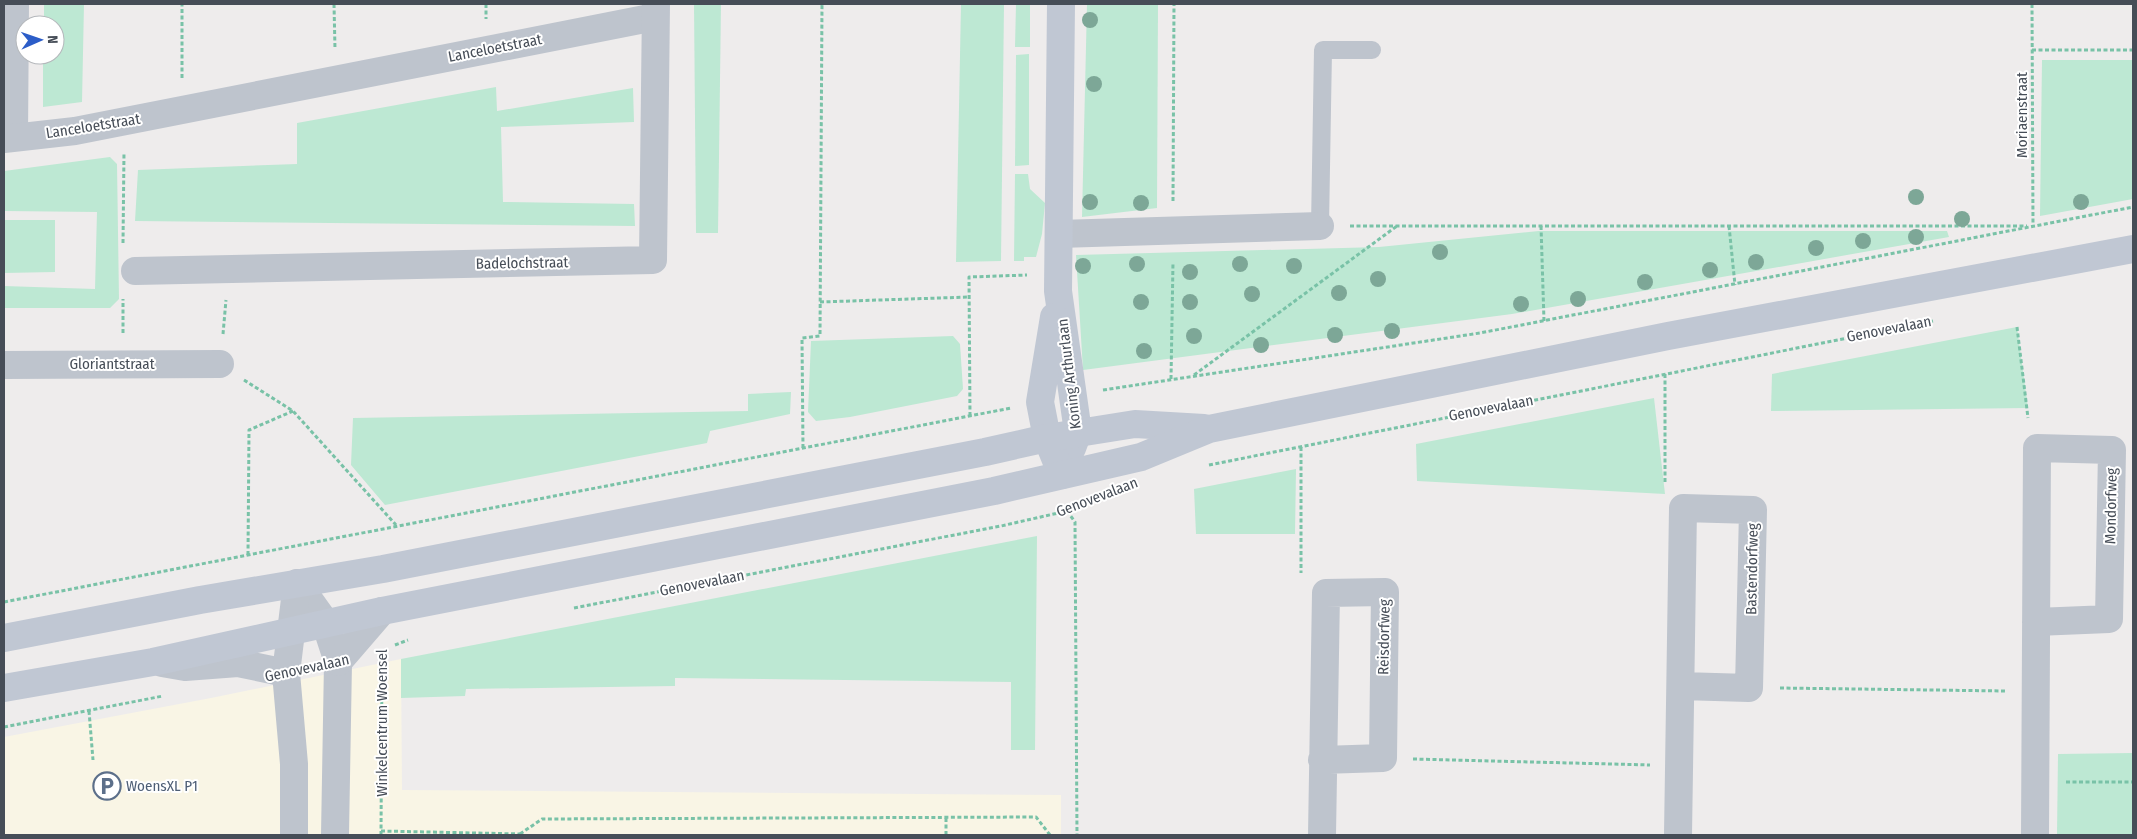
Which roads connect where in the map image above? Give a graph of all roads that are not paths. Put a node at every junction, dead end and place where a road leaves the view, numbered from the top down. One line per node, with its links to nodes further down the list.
1 (15, 4): 5 (street)
2 (1061, 4): 7 (main road, Koning Arthurlaan)
3 (655, 10): 5 (street, Lanceloetstraat); 9 (street, Badelochstraat)
4 (1372, 50): 6 (lane)
5 (9, 138)
6 (1320, 226): 7 (street)
7 (1059, 234): 10 (main road, Koning Arthurlaan)
8 (2133, 249): 13 (main road, Genovevalaan)
9 (135, 272)
10 (1058, 283): 14 (main road, Koning Arthurlaan); 15 (main road, Koning Arthurlaan)
11 (220, 364): 12 (street, Gloriantstraat)
12 (4, 365)
13 (1209, 428): 14 (main road, Genovevalaan); 16 (main road, Genovevalaan)
14 (1078, 432): 15 (main road, Genovevalaan); 16 (main road, Koning Arthurlaan)
15 (1047, 438): 16 (main road, Koning Arthurlaan); 17 (main road, Genovevalaan)
16 (1062, 475): 18 (main road, Genovevalaan)
17 (296, 583): 19 (street); 21 (street); 22 (main road, Genovevalaan)
18 (382, 611): 19 (main road, Genovevalaan); 24 (street, Winkelcentrum Woensel)
19 (325, 622): 21 (main road, Genovevalaan); 24 (street)
20 (2036, 622): 20 (street, Mondorfweg); 33 (street)
21 (291, 630): 23 (main road, Genovevalaan); 25 (street)
22 (4, 638)
23 (154, 662): 25 (street); 27 (main road, Genovevalaan)
24 (338, 662): 30 (street)
25 (286, 673): 29 (street)
26 (1681, 686): 26 (street, Bastendorfweg); 32 (street)
27 (4, 688)
28 (1322, 760): 28 (street, Reisdorfweg); 31 (street)
29 (294, 835)
30 (335, 835)
31 (1322, 835)
32 (1678, 835)
33 (2035, 835)

